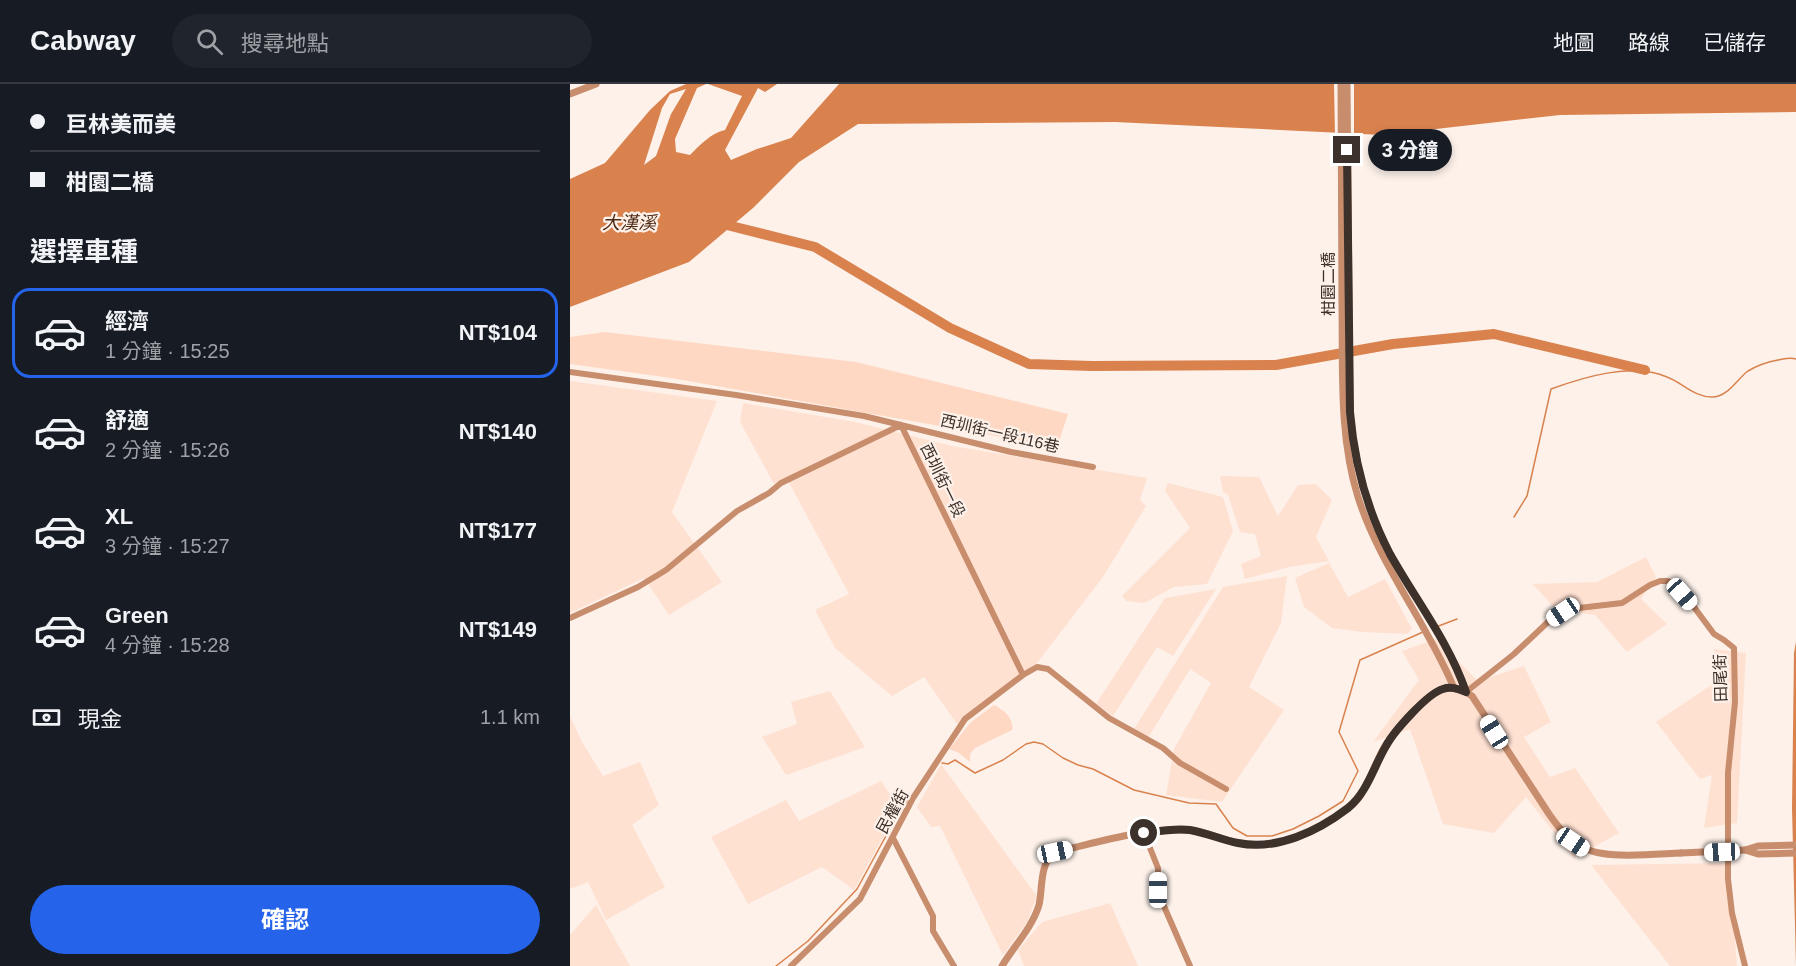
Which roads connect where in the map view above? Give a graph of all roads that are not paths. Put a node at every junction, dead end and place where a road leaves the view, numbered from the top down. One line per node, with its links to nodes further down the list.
1 (596, 84): 4 (street)
2 (1341, 84): 10 (street, 柑園二橋)
3 (1347, 84): 11 (street, 柑園二橋)
4 (570, 94)
5 (570, 372): 6 (street, 西圳街一段116巷)
6 (901, 425): 7 (street, 西圳街一段116巷); 8 (street); 9 (street, 西圳街一段)
7 (1093, 467)
8 (570, 618)
9 (1023, 675): 12 (street); 14 (street, 民權街)
10 (1454, 688): 11 (street); 13 (street)
11 (1466, 692): 16 (street, 柑園二橋, bridge); 22 (street, 田尾街)
12 (1226, 789)
13 (1144, 833): 20 (street); 21 (street)
14 (893, 838): 18 (street, 民權街); 19 (street)
15 (1796, 845): 16 (street)
16 (1745, 850): 17 (street)
17 (1796, 853)
18 (791, 966)
19 (954, 966)
20 (1002, 966)
21 (1190, 966)
22 (1744, 966)

